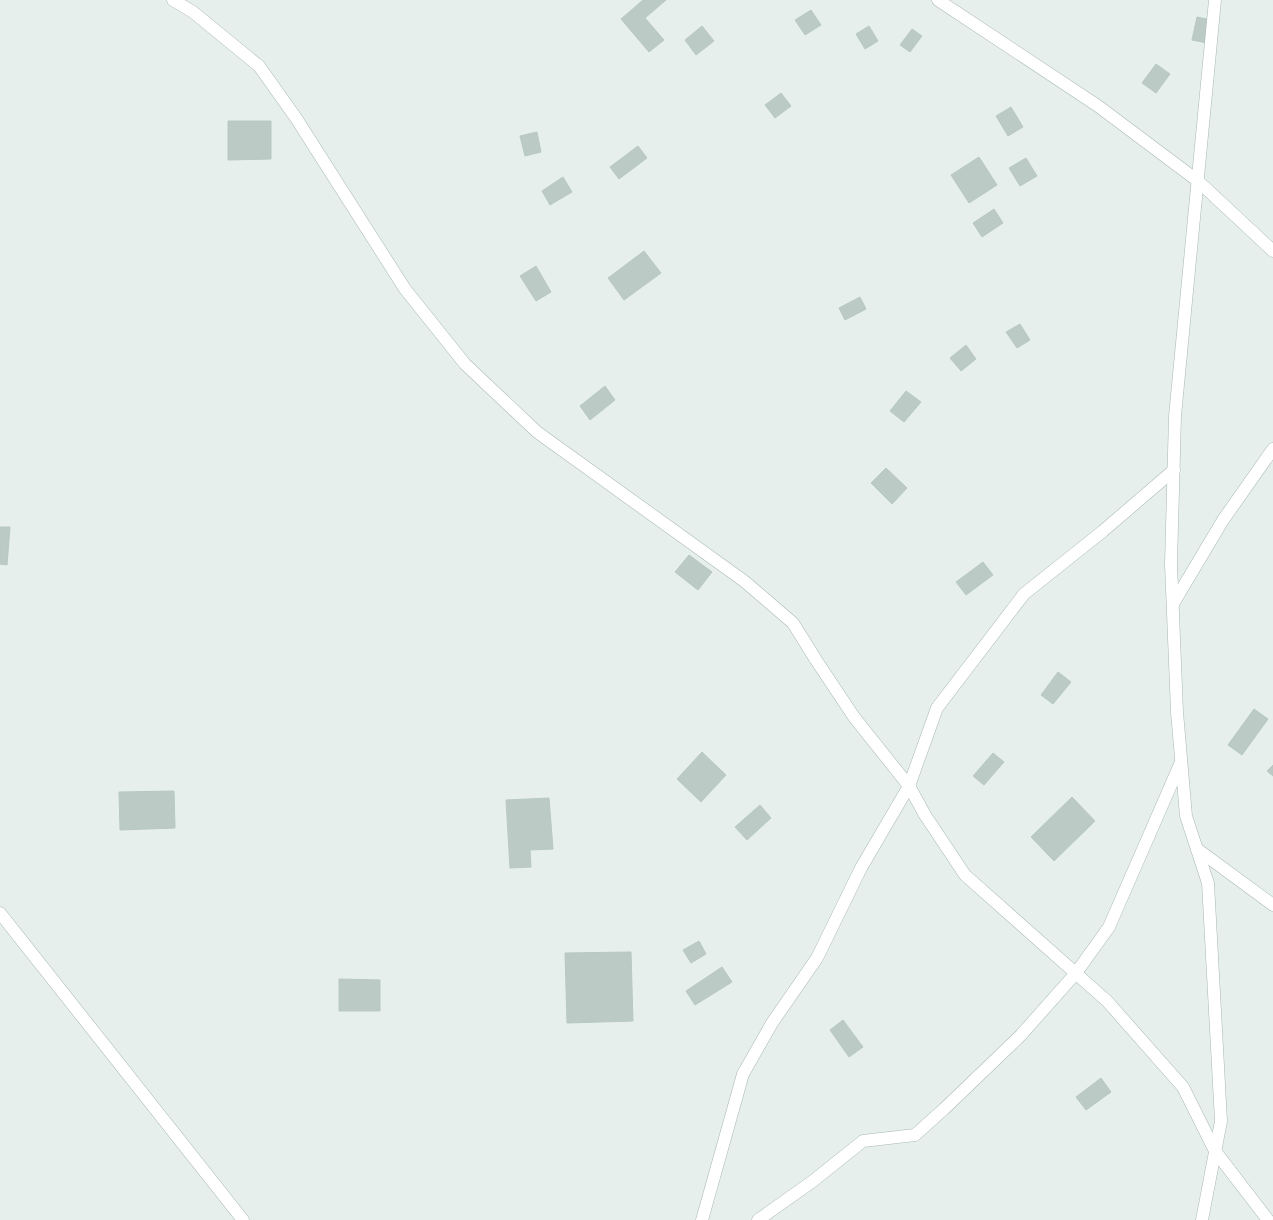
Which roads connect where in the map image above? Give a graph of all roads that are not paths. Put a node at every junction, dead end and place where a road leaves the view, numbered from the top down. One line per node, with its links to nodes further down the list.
1 (173, 0): 10 (street)
2 (938, 0): 4 (street)
3 (1215, 0): 4 (street)
4 (1198, 181): 5 (street); 7 (street)
5 (1273, 251)
6 (1273, 449): 8 (street)
7 (1174, 470): 8 (street); 10 (street)
8 (1173, 604): 9 (street)
9 (1181, 761): 11 (street); 14 (street)
10 (909, 786): 14 (street); 17 (street)
11 (1197, 849): 12 (street); 15 (street)
12 (1273, 905)
13 (0, 912): 16 (street)
14 (1076, 973): 15 (street); 18 (street)
15 (1215, 1152): 19 (street); 20 (street)
16 (243, 1220)
17 (702, 1220)
18 (758, 1220)
19 (1202, 1220)
20 (1268, 1220)

